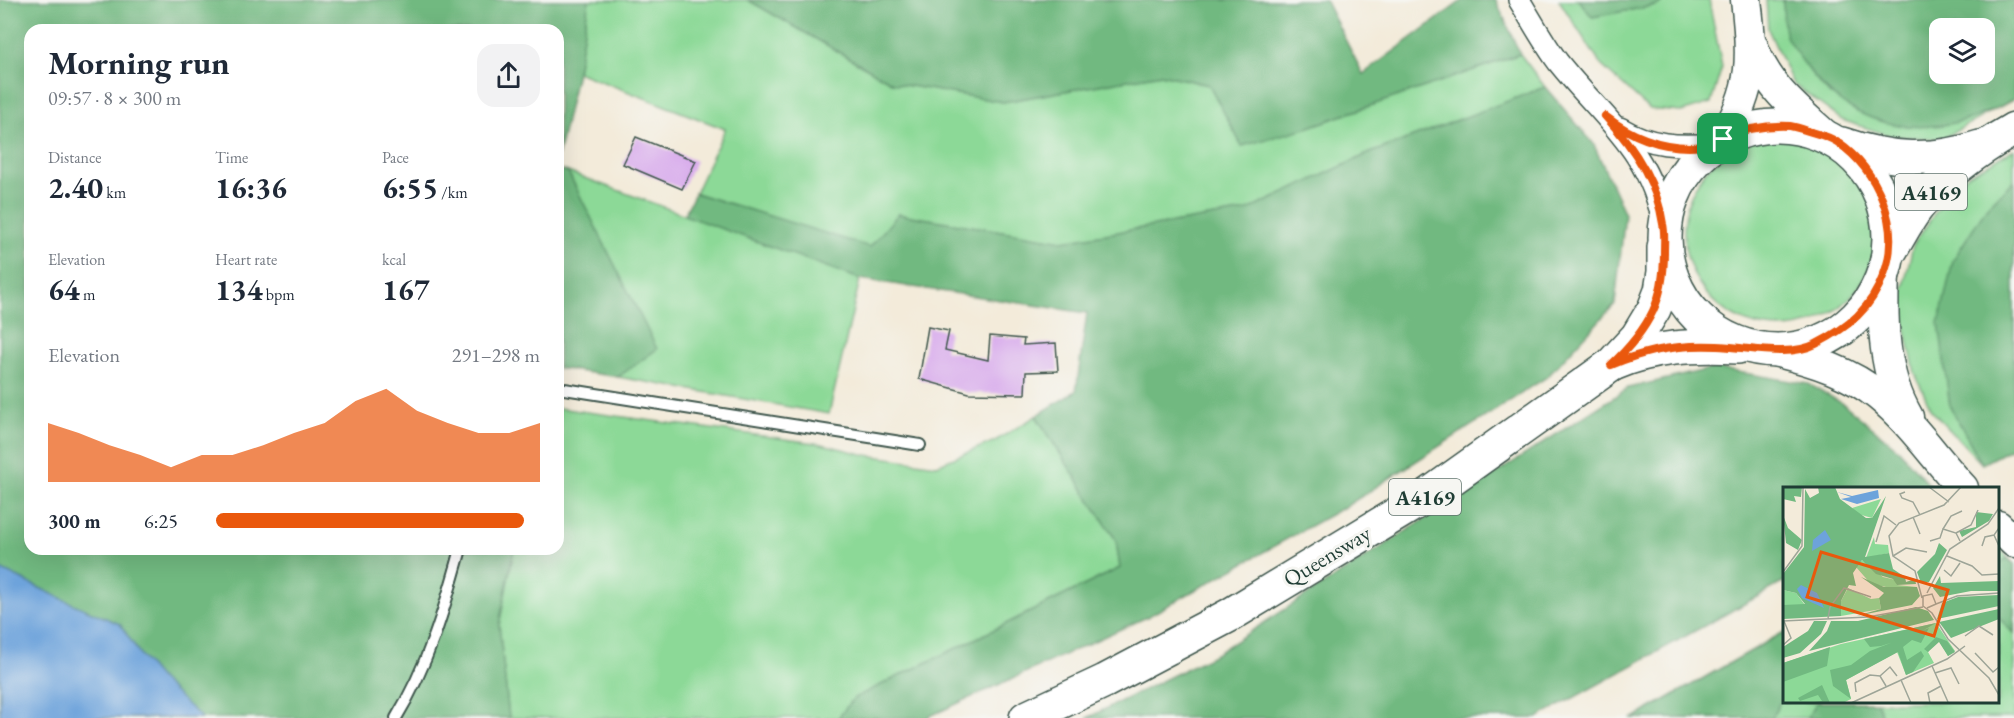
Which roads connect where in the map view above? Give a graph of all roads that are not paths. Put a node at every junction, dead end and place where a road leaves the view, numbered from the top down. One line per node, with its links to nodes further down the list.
1 (1519, 0): 4 (street)
2 (1746, 0): 3 (main road)
3 (1751, 42): 6 (main road); 7 (main road)
4 (1605, 116): 7 (street); 8 (street)
5 (2001, 137): 6 (main road, A4169); 9 (main road, A4169)
6 (1831, 139): 7 (main road); 9 (main road)
7 (1718, 142): 8 (main road)
8 (1664, 237): 10 (main road); 12 (main road, Queensway / A4169)
9 (1887, 264): 11 (main road); 14 (main road)
10 (1746, 347): 11 (main road); 12 (main road, Queensway / A4169)
11 (1778, 351): 14 (main road)
12 (1611, 365): 21 (main road, Queensway / A4169)
13 (564, 389): 15 (lane)
14 (1918, 435): 16 (main road)
15 (920, 445)
16 (1961, 487)
17 (1999, 527): 18 (main road)
18 (2014, 542)
19 (459, 555): 20 (lane)
20 (396, 718)
21 (1026, 718)

